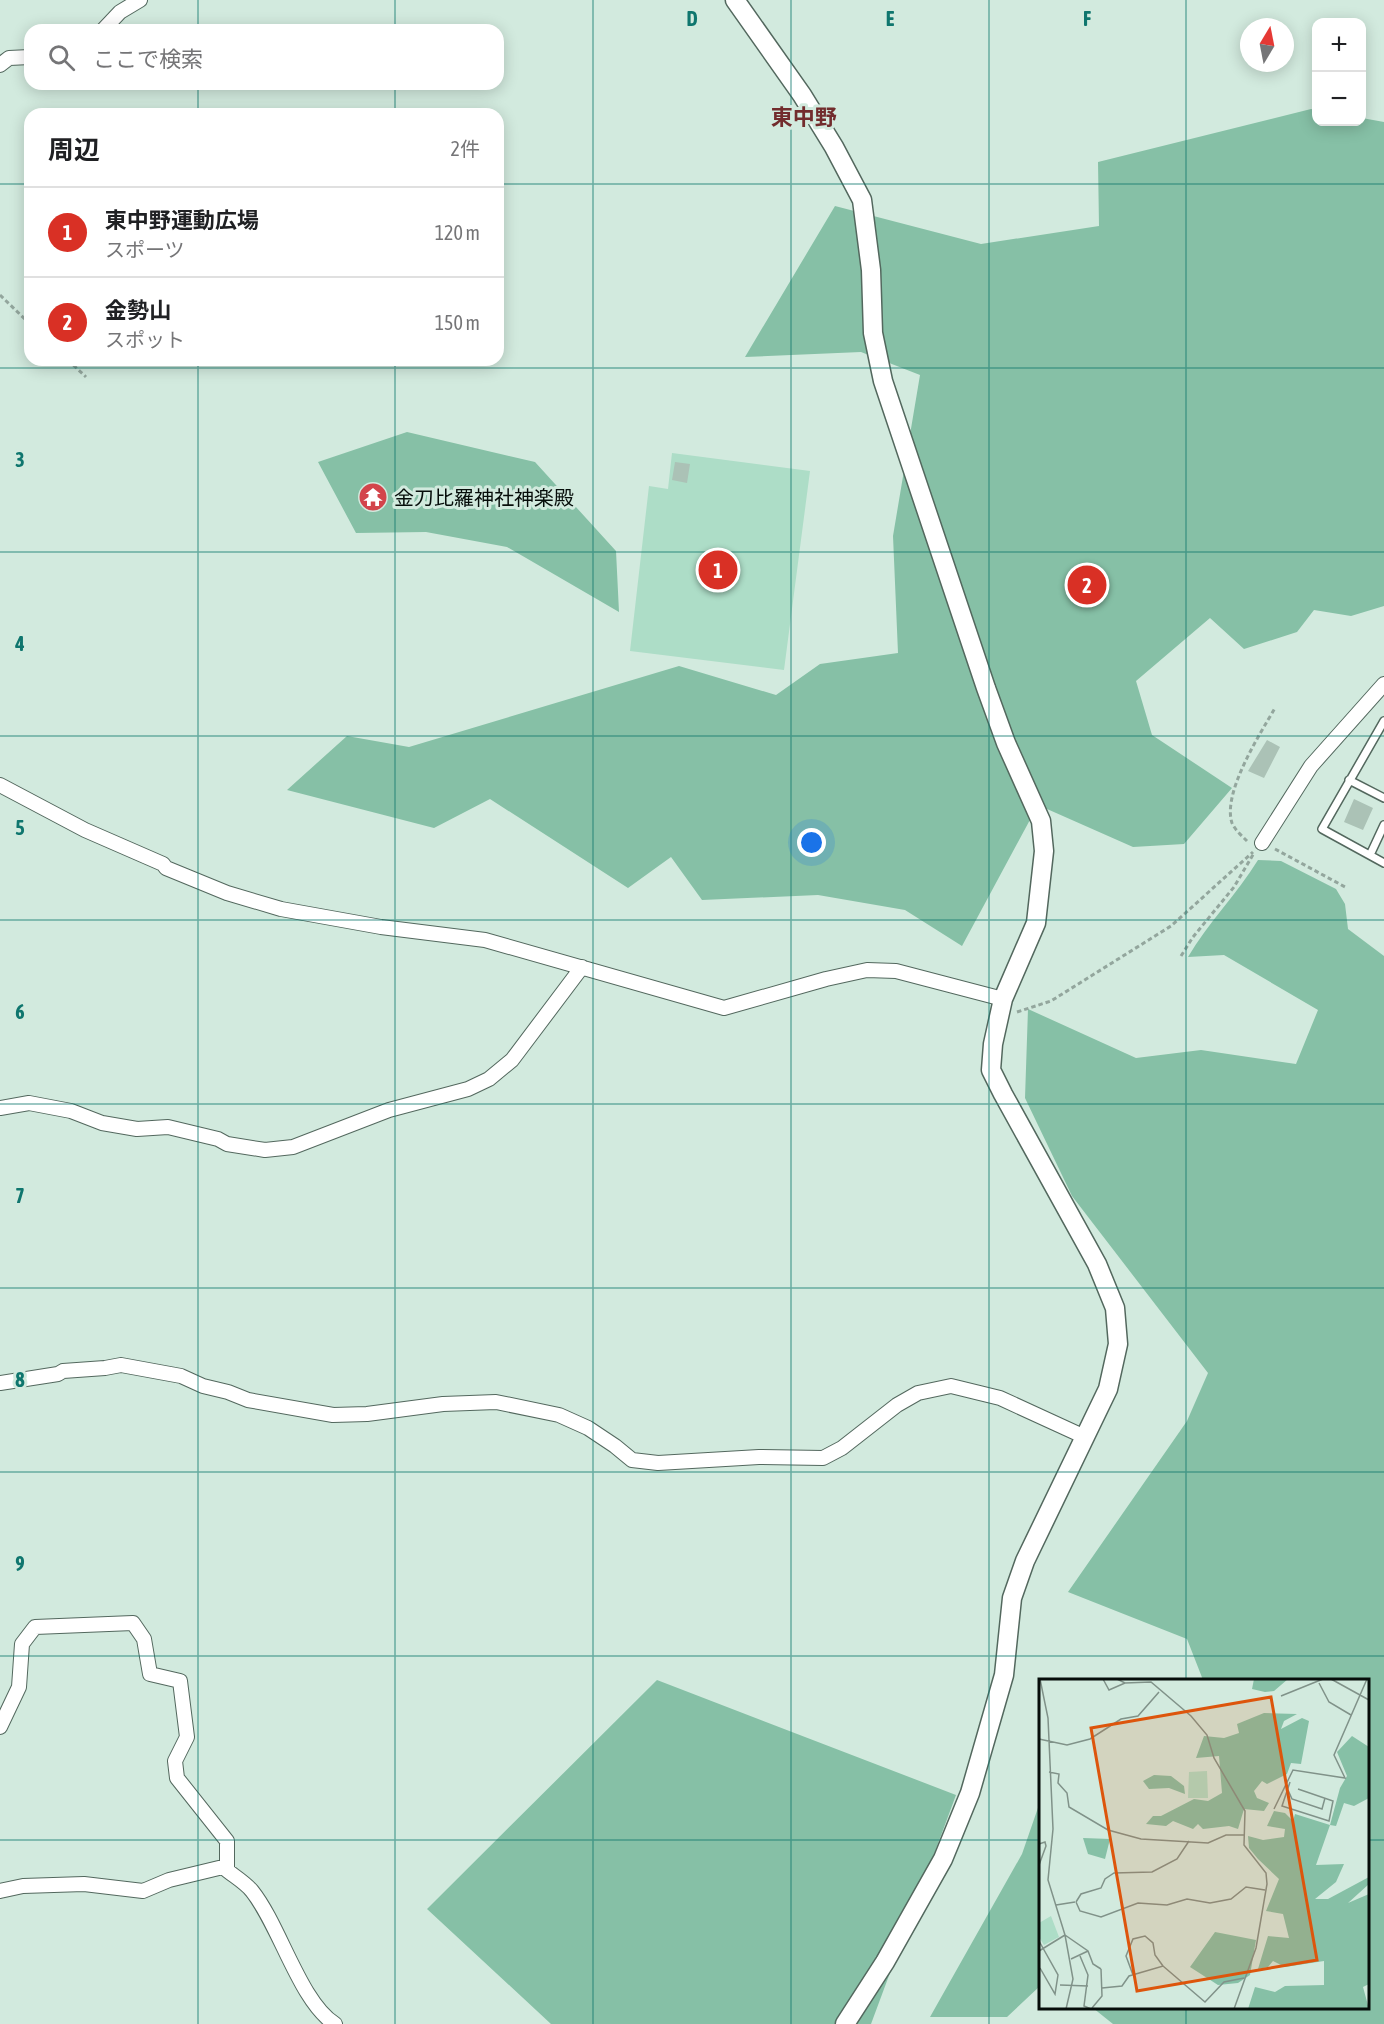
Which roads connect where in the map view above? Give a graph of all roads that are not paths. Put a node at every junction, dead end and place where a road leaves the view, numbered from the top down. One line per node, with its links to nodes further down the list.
1 (140, 0): 3 (street)
2 (735, 0): 16 (street)
3 (109, 24)
4 (24, 57): 5 (street)
5 (0, 65)
6 (1384, 684): 12 (street)
7 (1384, 721): 8 (lane)
8 (1349, 780): 10 (lane); 13 (lane)
9 (0, 785): 15 (street)
10 (1384, 798)
11 (1384, 825): 13 (lane)
12 (1260, 845)
13 (1370, 855): 14 (lane)
14 (1384, 863)
15 (582, 967): 16 (street); 17 (street)
16 (1003, 999): 19 (street)
17 (0, 1108)
18 (0, 1383): 19 (street)
19 (1085, 1437): 24 (street)
20 (0, 1727): 21 (street)
21 (227, 1870): 22 (street); 23 (street)
22 (0, 1891)
23 (335, 2024)
24 (845, 2024)

